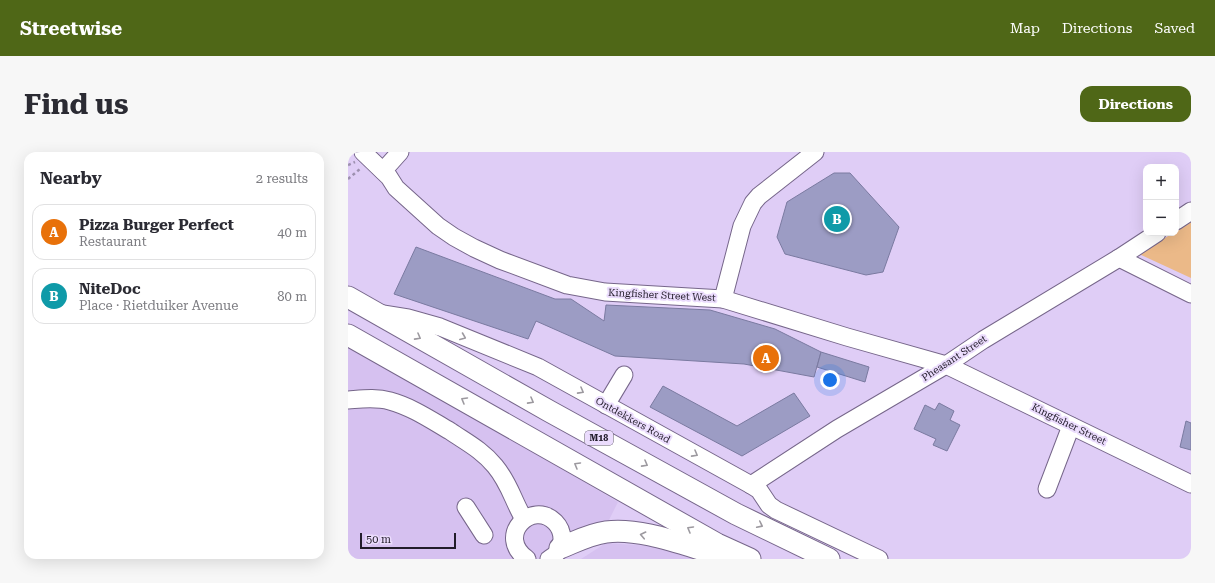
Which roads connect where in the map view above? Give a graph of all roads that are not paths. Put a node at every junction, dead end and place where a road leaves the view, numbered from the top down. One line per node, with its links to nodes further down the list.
1 (350, 152): 4 (street, Kingfisher Street West)
2 (400, 152): 5 (street)
3 (815, 152): 13 (street)
4 (364, 159): 5 (street, Kingfisher Street West); 6 (street, Kingfisher Street West)
5 (383, 171): 6 (street, Kingfisher Street West)
6 (396, 188): 13 (street, Kingfisher Street West)
7 (1191, 211): 8 (street)
8 (1179, 219)
9 (1152, 236): 10 (street, Pheasant Street)
10 (1119, 258): 11 (street); 17 (street, Pheasant Street)
11 (1191, 294)
12 (348, 297): 14 (main road, Ontdekkers Road / M18)
13 (723, 299): 17 (street, Kingfisher Street West)
14 (372, 311): 21 (street, Ontdekkers Road, one-way to 21); 33 (main road, Ontdekkers Road / M18, one-way to 33)
15 (348, 335): 18 (main road)
16 (348, 338): 18 (street)
17 (946, 365): 22 (street, Kingfisher Street); 24 (street, Pheasant Street)
18 (416, 373): 32 (main road, one-way to 18)
19 (624, 375): 21 (street)
20 (348, 400): 27 (street)
21 (606, 405): 24 (street, Ontdekkers Road, one-way to 24)
22 (1071, 426): 23 (street, Kingfisher Street); 25 (street)
23 (1191, 484)
24 (751, 485): 34 (street, Ontdekkers Road)
25 (1047, 489)
26 (466, 507): 28 (street)
27 (527, 518): 29 (street); 30 (street)
28 (484, 535)
29 (555, 554): 31 (main road, one-way to 29)
30 (527, 559)
31 (734, 559)
32 (750, 559)
33 (829, 559)
34 (879, 559)

